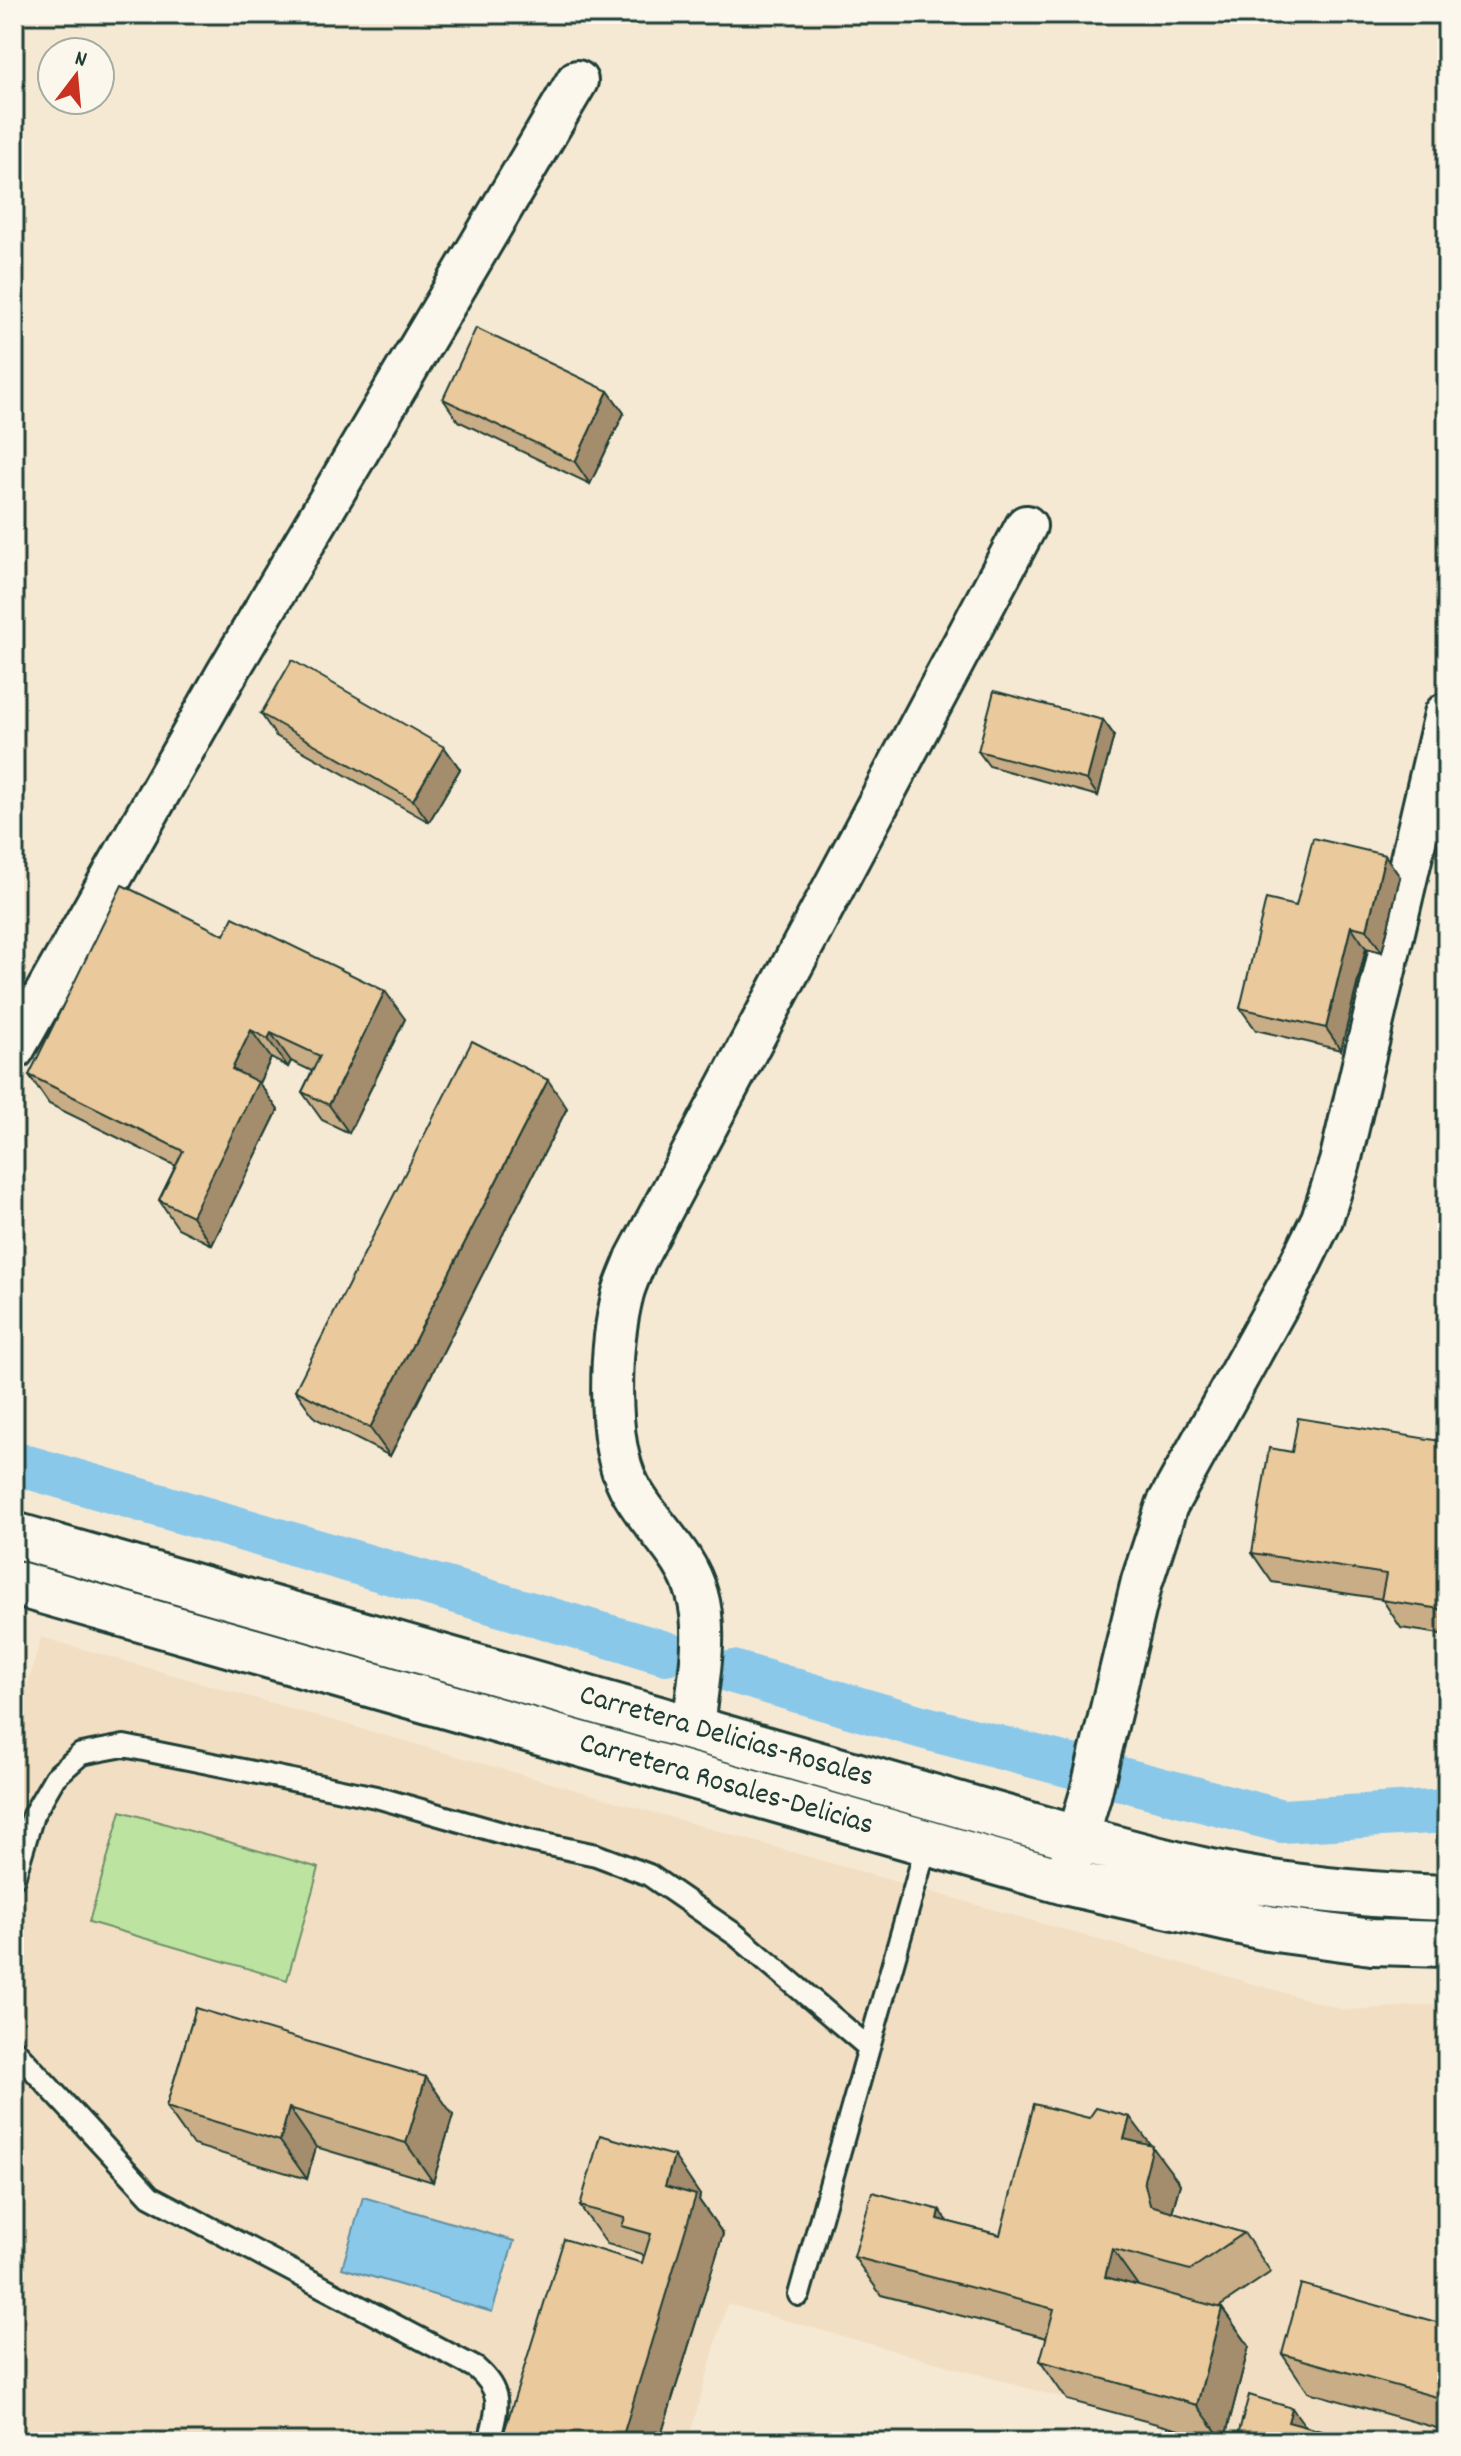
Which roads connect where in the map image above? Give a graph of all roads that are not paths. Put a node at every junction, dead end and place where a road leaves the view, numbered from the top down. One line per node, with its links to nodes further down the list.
1 (577, 81): 4 (street)
2 (1026, 526): 7 (street)
3 (1445, 714): 8 (street)
4 (14, 1049)
5 (14, 1535): 7 (main road, Carretera Delicias-Rosales)
6 (14, 1583): 9 (main road, Carretera Rosales-Delicias)
7 (693, 1728): 8 (main road, Carretera Delicias-Rosales)
8 (1076, 1838): 11 (street); 12 (main road, Carretera Delicias-Rosales)
9 (927, 1843): 11 (main road, Carretera Rosales-Delicias); 14 (lane)
10 (14, 1878): 14 (lane)
11 (1065, 1882): 13 (main road, Carretera Rosales-Delicias)
12 (1447, 1898)
13 (1447, 1944)
14 (869, 2048): 16 (lane)
15 (14, 2049): 17 (lane)
16 (799, 2295)
17 (489, 2442)

